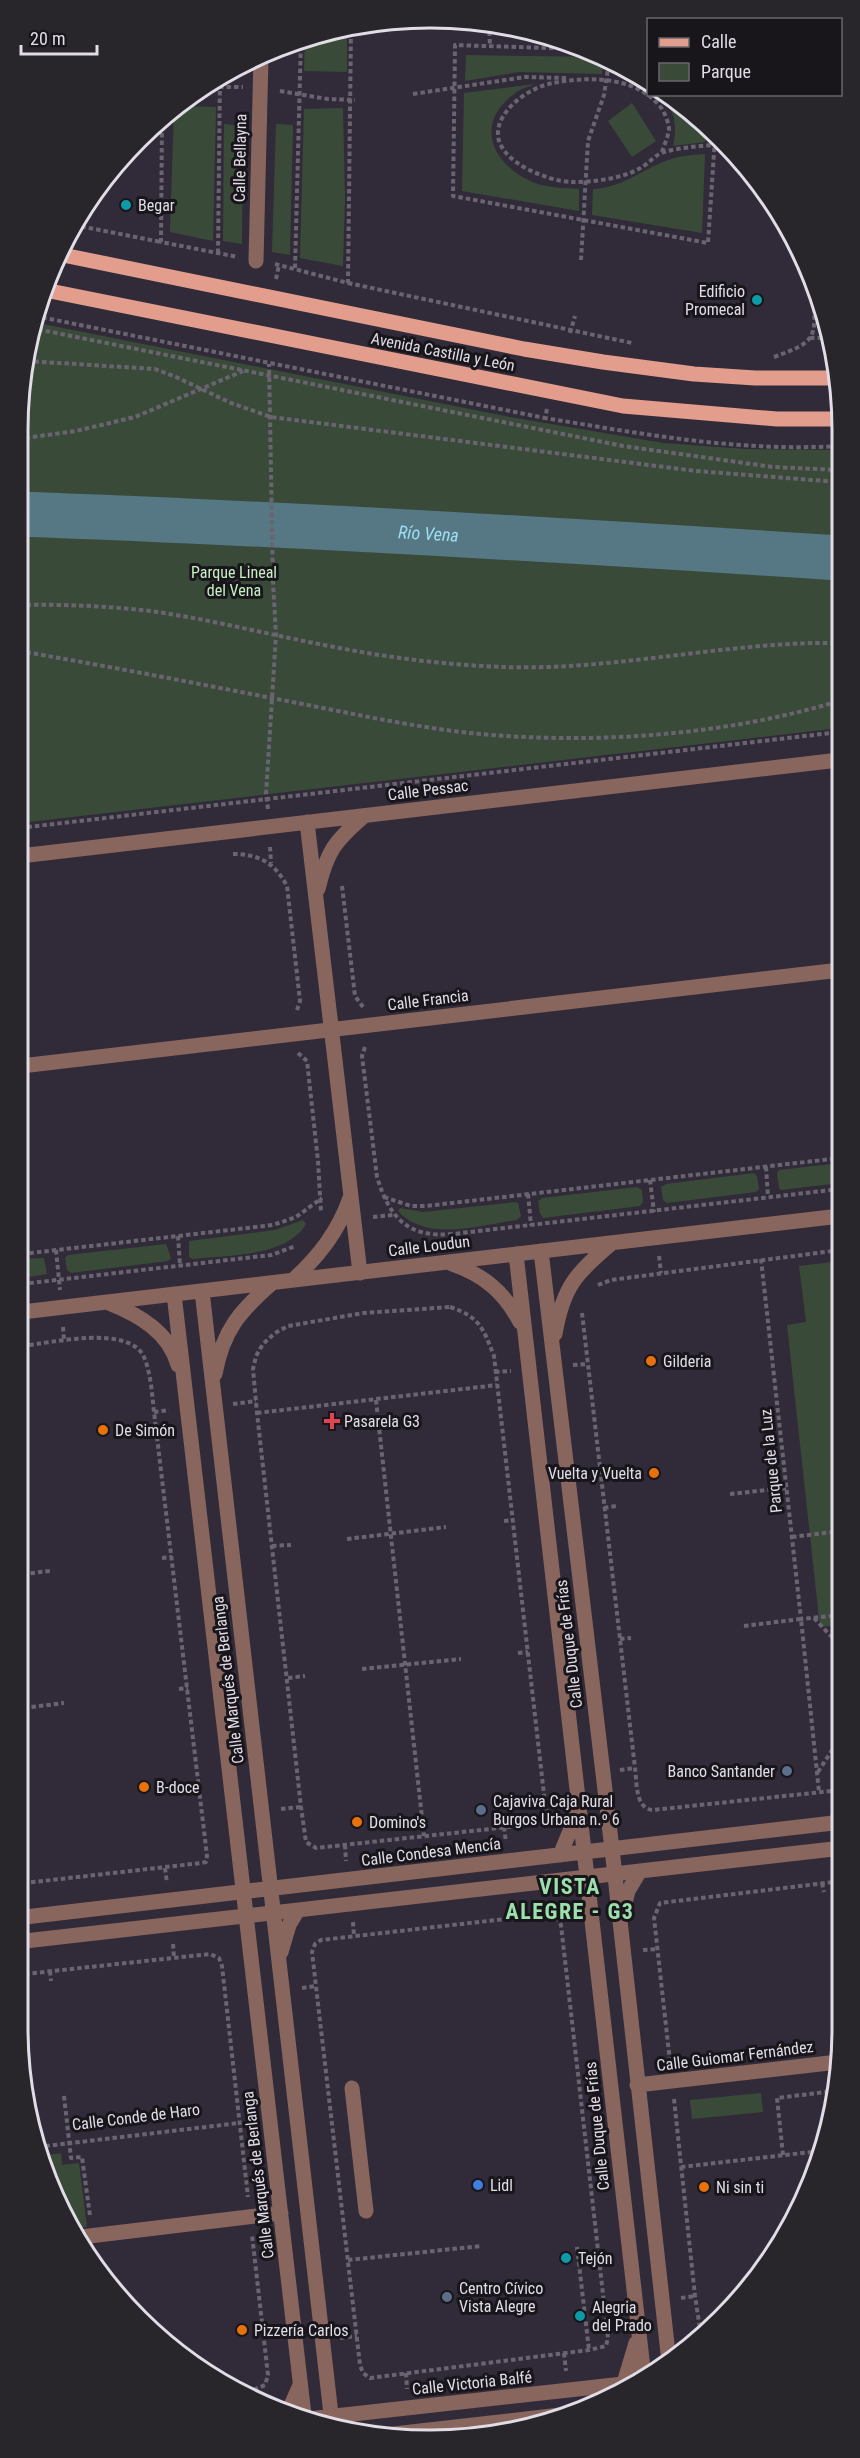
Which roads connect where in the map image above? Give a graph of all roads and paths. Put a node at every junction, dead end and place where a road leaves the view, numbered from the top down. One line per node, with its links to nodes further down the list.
1 (489, 33): 2 (path)
2 (490, 46): 3 (path); 10 (path)
3 (553, 48)
4 (301, 50): 25 (path)
5 (261, 66): 24 (street, Calle Bellayna)
6 (608, 70): 8 (path)
7 (576, 79): 8 (path); 10 (path); 17 (path)
8 (607, 80): 12 (path); 17 (path)
9 (220, 88): 21 (path)
10 (454, 89): 11 (path); 18 (path)
11 (413, 94)
12 (647, 95)
13 (649, 96): 16 (path)
14 (713, 145): 16 (path)
15 (715, 147): 18 (path)
16 (663, 152): 17 (path)
17 (586, 181): 18 (path)
18 (583, 221): 23 (path)
19 (83, 227): 20 (path)
20 (161, 242)
21 (218, 253)
22 (68, 256): 41 (main road, Avenida Castilla y León)
23 (581, 260)
24 (256, 261)
25 (295, 268)
26 (348, 283): 32 (path)
27 (53, 292): 45 (main road, Avenida Castilla y León)
28 (815, 315): 33 (path)
29 (575, 316): 32 (path)
30 (45, 318): 38 (path)
31 (41, 330): 39 (path)
32 (571, 332): 35 (path)
33 (810, 338): 34 (path); 36 (path)
34 (821, 338)
35 (635, 344)
36 (772, 357)
37 (34, 362): 42 (path)
38 (269, 364): 40 (path); 44 (path)
39 (244, 371): 40 (path); 42 (path)
40 (270, 376): 43 (path); 47 (path)
41 (828, 378)
42 (201, 390): 43 (path); 46 (path)
43 (271, 417): 48 (path); 50 (path)
44 (545, 418)
45 (832, 419)
46 (28, 438)
47 (832, 470)
48 (832, 481)
49 (28, 605): 50 (path)
50 (276, 635): 51 (path); 53 (path)
51 (832, 643)
52 (28, 653): 53 (path)
53 (274, 698): 54 (path); 57 (path)
54 (832, 703)
55 (832, 733): 57 (path)
56 (832, 761): 58 (street, Calle Pessac)
57 (267, 799): 60 (path)
58 (363, 816): 59 (street, Calle Pessac); 64 (street)
59 (307, 822): 61 (street, Calle Pessac); 64 (street)
60 (28, 827)
61 (28, 854)
62 (230, 854): 67 (path)
63 (342, 881): 66 (path)
64 (316, 897): 68 (street)
65 (832, 971): 68 (street, Calle Francia)
66 (353, 980)
67 (293, 1016)
68 (331, 1030): 71 (street, Calle Francia); 76 (street)
69 (368, 1044): 77 (path)
70 (294, 1051): 79 (path)
71 (28, 1065)
72 (832, 1159): 73 (path)
73 (766, 1167): 75 (path); 78 (path)
74 (832, 1190): 78 (path)
75 (528, 1194): 77 (path); 82 (path)
76 (350, 1195): 93 (street); 94 (street)
77 (383, 1197): 82 (path)
78 (768, 1197): 82 (path)
79 (322, 1198): 80 (path); 83 (path)
80 (320, 1215)
81 (832, 1217): 85 (street, Calle Loudun)
82 (531, 1225)
83 (178, 1236): 88 (path); 92 (path)
84 (301, 1242): 92 (path)
85 (612, 1243): 86 (street, Calle Loudun); 105 (street, Calle Duque de Frías)
86 (541, 1251): 89 (street, Calle Loudun); 105 (street, Calle Duque de Frías)
87 (832, 1251): 90 (path)
88 (28, 1253)
89 (516, 1254): 91 (street, Calle Loudun); 104 (street, Calle Duque de Frías)
90 (761, 1259): 97 (path); 111 (path, Parque de la Luz)
91 (447, 1262): 93 (street, Calle Loudun); 104 (street, Calle Duque de Frías)
92 (180, 1265): 95 (path)
93 (360, 1273): 94 (street, Calle Loudun)
94 (293, 1280): 96 (street, Calle Loudun)
95 (28, 1283)
96 (272, 1283): 98 (street, Calle Loudun); 107 (street, Calle Marqués de Berlanga)
97 (594, 1288)
98 (202, 1291): 99 (street, Calle Loudun); 107 (street, Calle Marqués de Berlanga)
99 (174, 1294): 100 (street, Calle Loudun); 108 (street, Calle Marqués de Berlanga)
100 (106, 1302): 102 (street, Calle Loudun); 108 (street, Calle Marqués de Berlanga)
101 (585, 1303): 114 (path)
102 (28, 1311)
103 (28, 1345): 124 (path)
104 (527, 1352): 150 (street, Calle Duque de Frías)
105 (552, 1352): 153 (street, Calle Duque de Frías)
106 (496, 1385): 109 (path); 110 (path); 115 (path)
107 (213, 1389): 164 (street, Calle Marqués de Berlanga)
108 (185, 1391): 157 (street, Calle Marqués de Berlanga)
109 (376, 1400): 110 (path); 119 (path)
110 (257, 1413): 123 (path)
111 (786, 1488): 112 (path); 120 (path, Parque de la Luz)
112 (730, 1494)
113 (616, 1506): 114 (path)
114 (604, 1508): 134 (path)
115 (514, 1520): 116 (path); 135 (path)
116 (504, 1521)
117 (446, 1527): 119 (path)
118 (832, 1532): 120 (path)
119 (391, 1534): 121 (path); 138 (path)
120 (792, 1537): 130 (path, Parque de la Luz)
121 (347, 1539)
122 (291, 1545): 123 (path)
123 (272, 1546): 141 (path)
124 (172, 1557): 125 (path); 142 (path)
125 (162, 1558)
126 (50, 1571): 127 (path)
127 (28, 1573)
128 (832, 1616): 129 (path)
129 (814, 1618): 130 (path); 132 (path)
130 (801, 1619): 131 (path); 147 (path, Parque de la Luz)
131 (744, 1626)
132 (832, 1637)
133 (630, 1638): 134 (path)
134 (620, 1639): 149 (path)
135 (528, 1652): 136 (path); 152 (path)
136 (518, 1653)
137 (461, 1659): 138 (path)
138 (405, 1665): 139 (path); 152 (path)
139 (362, 1669)
140 (305, 1676): 141 (path)
141 (288, 1678): 152 (path)
142 (188, 1688): 143 (path); 162 (path)
143 (178, 1689)
144 (64, 1703): 145 (path)
145 (28, 1708)
146 (832, 1750): 147 (path)
147 (817, 1773): 149 (path, Parque de la Luz)
148 (832, 1791): 149 (path)
149 (819, 1792)
150 (579, 1808): 155 (street, Calle Duque de Frías); 156 (street, Calle Duque de Frías)
151 (832, 1823): 153 (street, Calle Condesa Mencía)
152 (424, 1836)
153 (612, 1849): 155 (street, Calle Condesa Mencía); 159 (street, Calle Duque de Frías)
154 (832, 1849): 158 (street)
155 (584, 1852): 156 (street, Calle Condesa Mencía); 160 (street, Calle Duque de Frías)
156 (560, 1855): 164 (street, Calle Condesa Mencía)
157 (239, 1856): 165 (street, Calle Marqués de Berlanga); 167 (street)
158 (640, 1871): 159 (street); 172 (street, Calle Duque de Frías)
159 (614, 1874): 160 (street); 172 (street, Calle Duque de Frías)
160 (587, 1877): 168 (street); 198 (street, Calle Duque de Frías)
161 (832, 1882): 163 (path)
162 (28, 1883)
163 (822, 1883): 166 (path); 179 (path)
164 (270, 1888): 165 (street, Calle Condesa Mencía); 169 (street, Calle Marqués de Berlanga)
165 (244, 1891): 167 (street, Calle Condesa Mencía); 170 (street, Calle Marqués de Berlanga)
166 (824, 1892)
167 (213, 1895): 171 (street, Calle Condesa Mencía)
168 (298, 1910): 169 (street); 174 (street, Calle Marqués de Berlanga)
169 (273, 1912): 170 (street); 174 (street, Calle Marqués de Berlanga)
170 (246, 1916): 173 (street); 191 (street, Calle Marqués de Berlanga)
171 (28, 1917)
172 (621, 1932): 180 (street, Calle Duque de Frías)
173 (28, 1941)
174 (279, 1967): 208 (street, Calle Marqués de Berlanga)
175 (50, 1971): 176 (path); 177 (path); 184 (path)
176 (28, 1974)
177 (51, 1981)
178 (830, 2063): 179 (street, Calle Guiomar Fernández)
179 (672, 2081): 180 (street, Calle Guiomar Fernández); 189 (path)
180 (637, 2085): 200 (street, Calle Duque de Frías)
181 (352, 2088): 190 (street)
182 (826, 2092): 188 (path)
183 (64, 2096): 185 (path)
184 (239, 2123): 185 (path, Calle Conde de Haro); 192 (path)
185 (69, 2143): 186 (path, Calle Conde de Haro); 193 (path)
186 (46, 2146)
187 (812, 2152): 188 (path)
188 (783, 2156): 189 (path)
189 (681, 2167): 197 (path)
190 (366, 2211)
191 (281, 2213): 192 (street); 203 (street, Calle Marqués de Berlanga)
192 (250, 2218): 193 (street); 205 (path)
193 (87, 2236)
194 (481, 2246): 196 (path)
195 (577, 2247): 199 (path)
196 (348, 2260): 199 (path); 199 (path)
197 (700, 2326)
198 (639, 2332): 201 (street, Calle Duque de Frías); 202 (street, Calle Duque de Frías)
199 (589, 2350)
200 (668, 2351)
201 (643, 2368)
202 (629, 2377)
203 (301, 2383): 206 (street); 207 (street, Calle Marqués de Berlanga)
204 (614, 2385): 209 (street, Calle Victoria Balfé)
205 (255, 2389)
206 (291, 2405)
207 (303, 2409)
208 (327, 2416)
209 (335, 2418)
210 (517, 2420): 211 (street)
211 (429, 2430)

